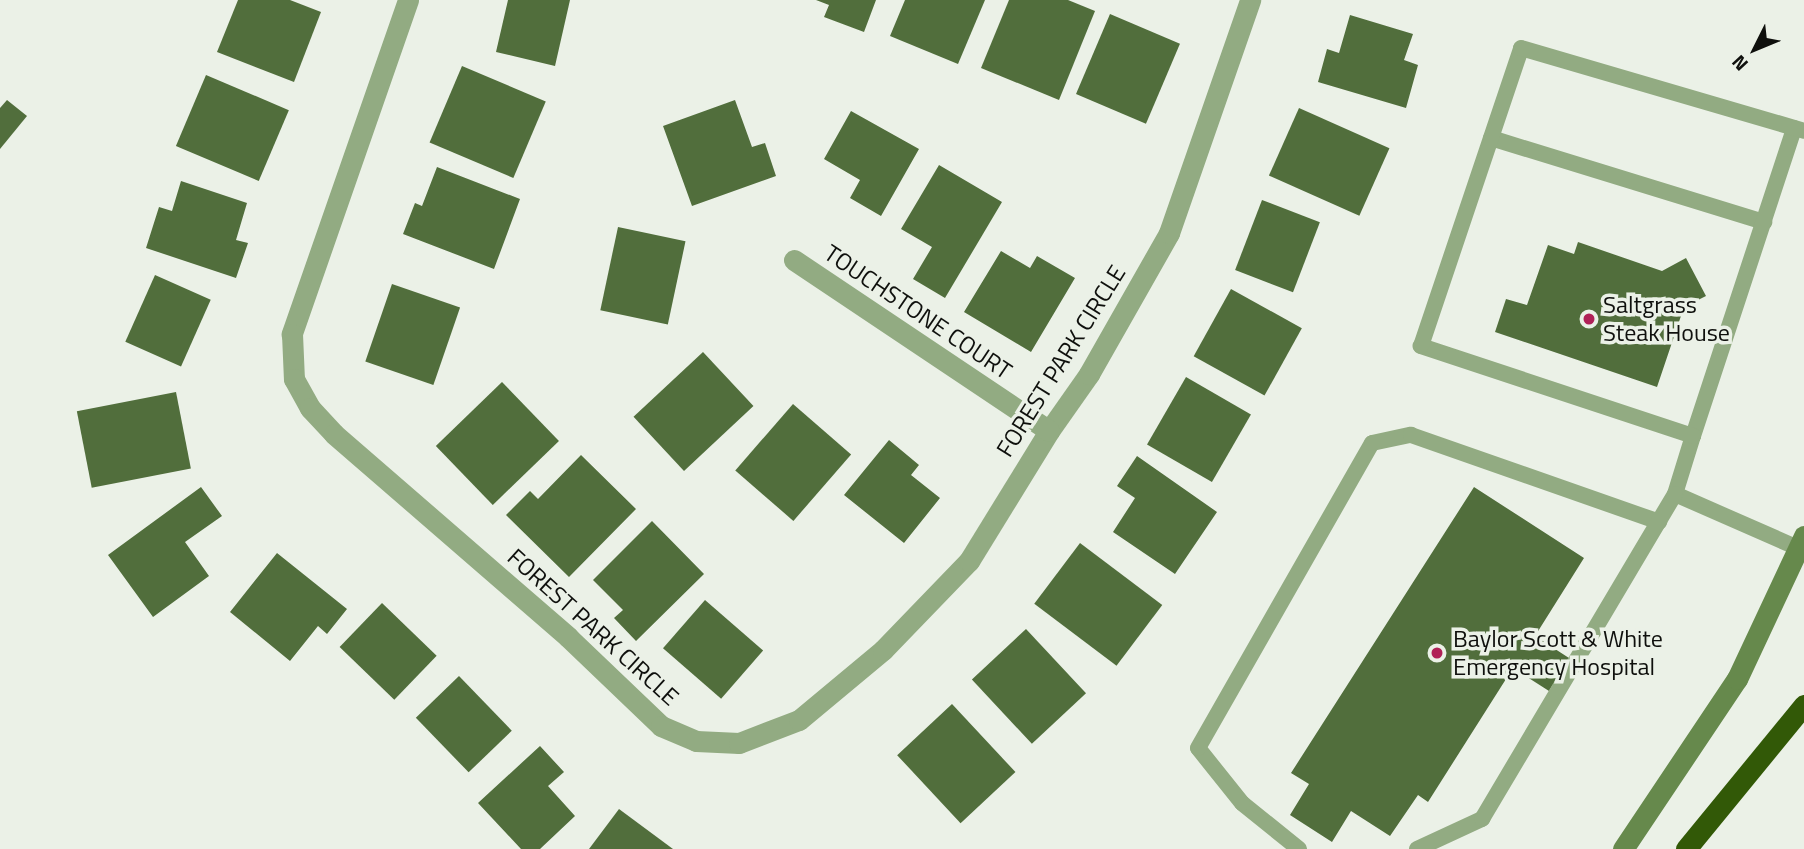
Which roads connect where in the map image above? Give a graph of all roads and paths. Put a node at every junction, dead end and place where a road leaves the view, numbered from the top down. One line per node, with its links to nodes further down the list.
1 (408, 0): 7 (street, FOREST PARK CIRCLE)
2 (1250, 0): 7 (street, FOREST PARK CIRCLE)
3 (1799, 130): 4 (lane); 5 (lane)
4 (1491, 138): 5 (lane); 8 (lane)
5 (1763, 222): 8 (lane)
6 (794, 260): 7 (street, TOUCHSTONE COURT)
7 (1049, 431)
8 (1693, 436): 9 (lane)
9 (1675, 494): 10 (lane); 11 (lane)
10 (1659, 522): 13 (lane); 14 (lane)
11 (1801, 542): 15 (main road)
12 (1804, 705): 16 (highway)
13 (1299, 849)
14 (1418, 849)
15 (1623, 849)
16 (1686, 849)

